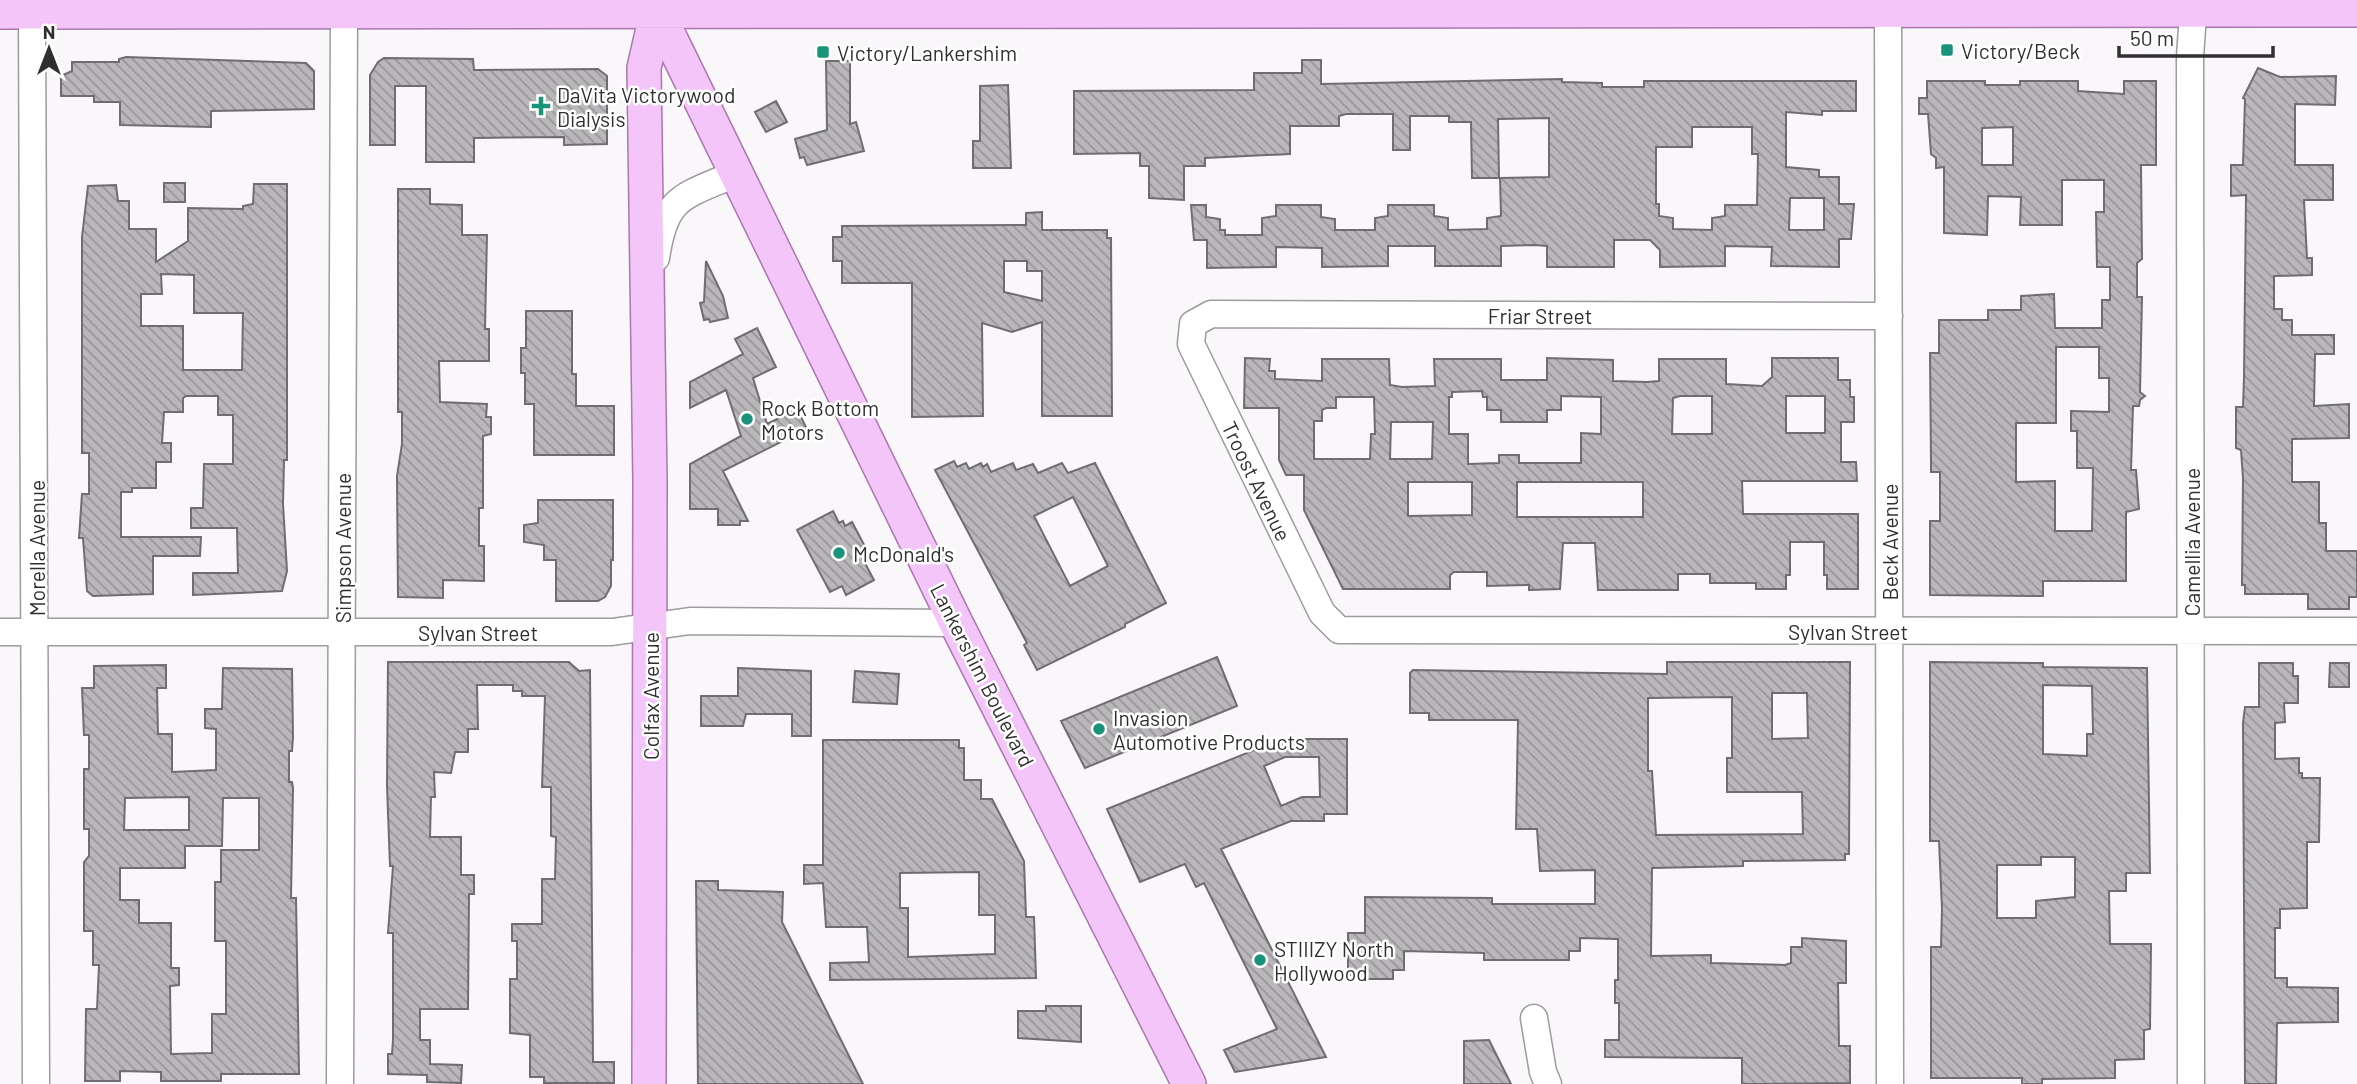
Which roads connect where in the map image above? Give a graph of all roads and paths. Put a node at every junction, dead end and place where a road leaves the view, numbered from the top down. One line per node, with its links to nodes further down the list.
1 (1888, 5): 2 (main road); 4 (main road); 10 (street, Beck Avenue)
2 (2193, 5): 5 (main road); 20 (street, Camellia Avenue)
3 (657, 6): 4 (main road); 7 (main road); 8 (main road, Lankershim Boulevard); 9 (main road, Colfax Avenue)
4 (1026, 6)
5 (2357, 10)
6 (16, 12): 7 (main road); 19 (street, Morella Avenue)
7 (344, 12): 16 (street, Simpson Avenue)
8 (735, 174): 9 (street, Colfax Avenue); 12 (main road, Lankershim Boulevard)
9 (648, 309): 13 (main road, Colfax Avenue)
10 (1889, 316): 11 (street, Friar Street); 17 (street, Beck Avenue)
11 (1193, 324): 14 (street, Troost Avenue)
12 (956, 623): 13 (street, Sylvan Street); 25 (main road, Lankershim Boulevard)
13 (650, 627): 16 (street, Sylvan Street); 24 (main road, Colfax Avenue)
14 (1339, 629): 17 (street, Sylvan Street)
15 (0, 632): 19 (street, Sylvan Street)
16 (341, 632): 19 (street, Sylvan Street); 23 (street, Simpson Avenue)
17 (1889, 632): 20 (street, Sylvan Street); 27 (street, Beck Avenue)
18 (2357, 632): 20 (street, Sylvan Street)
19 (36, 633): 22 (street, Morella Avenue)
20 (2191, 633): 28 (street, Camellia Avenue)
21 (1534, 1017): 26 (street)
22 (36, 1084)
23 (340, 1084)
24 (649, 1084)
25 (1189, 1084)
26 (1548, 1084)
27 (1889, 1084)
28 (2191, 1084)

